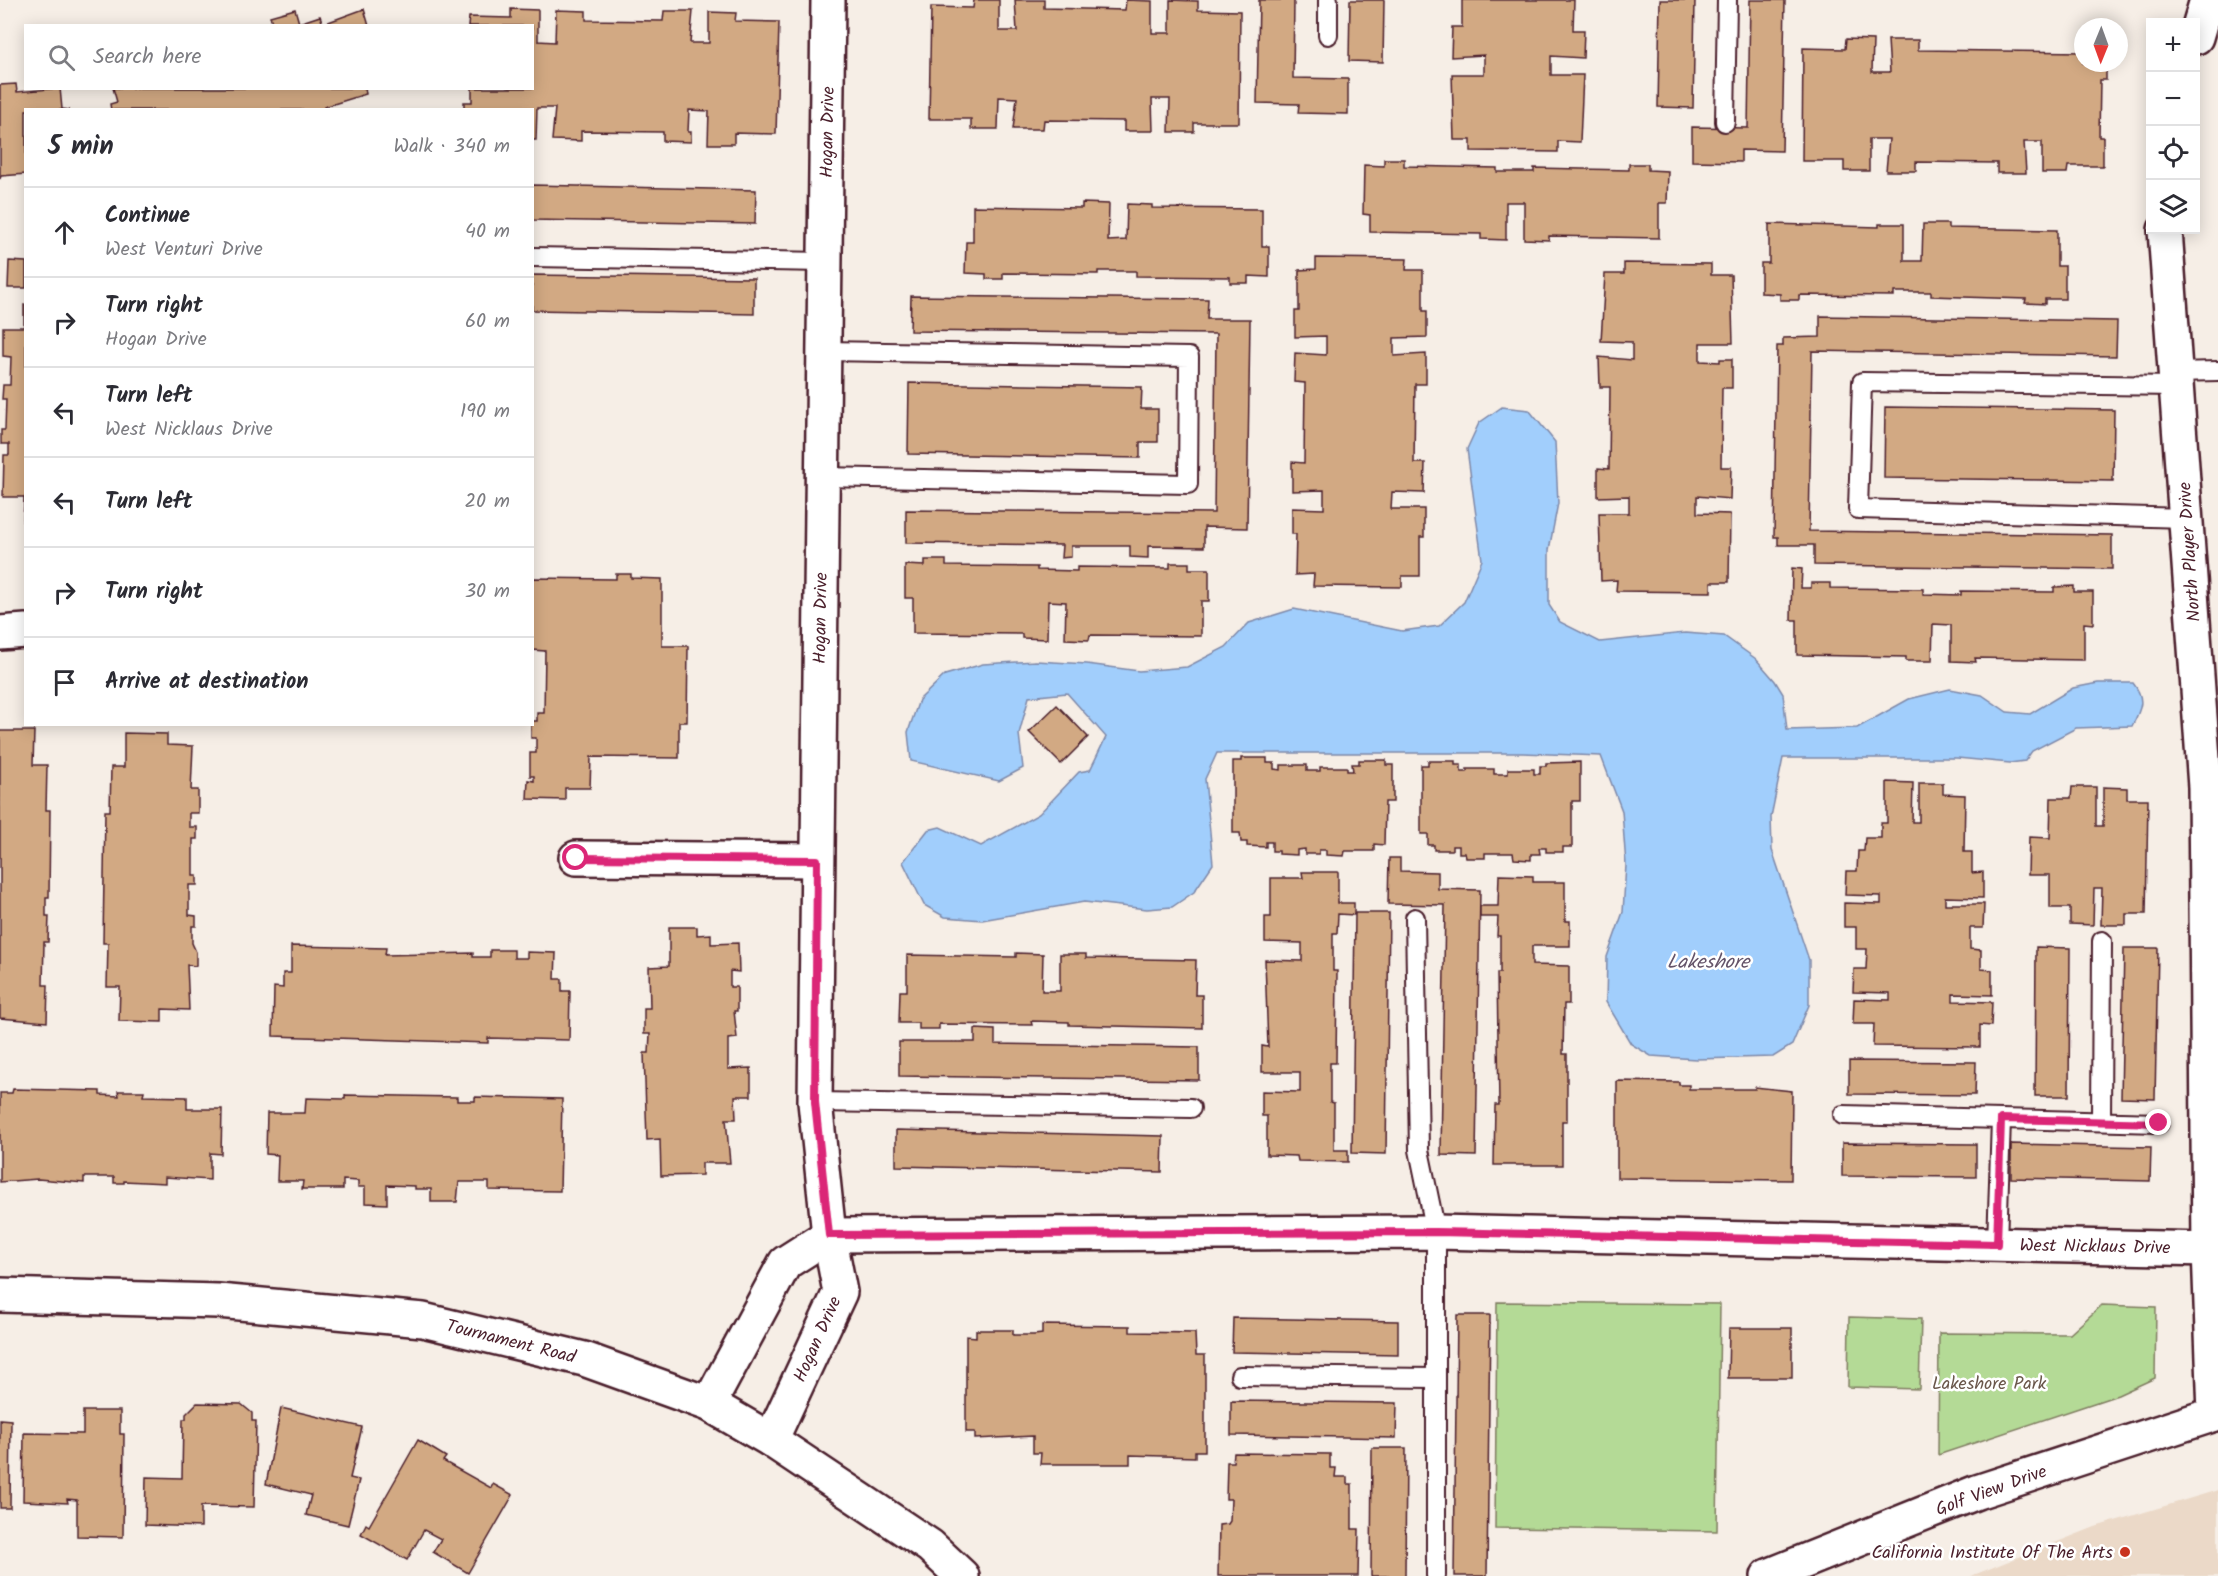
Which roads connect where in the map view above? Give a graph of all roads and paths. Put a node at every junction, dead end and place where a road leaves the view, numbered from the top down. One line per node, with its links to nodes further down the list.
1 (828, 0): 10 (street, Hogan Drive)
2 (1328, 0): 6 (lane)
3 (1727, 0): 7 (lane)
4 (2206, 0): 5 (street)
5 (2200, 22)
6 (1328, 34)
7 (1725, 122)
8 (2165, 234): 13 (street, North Player Drive)
9 (534, 257): 10 (lane)
10 (825, 262): 11 (street, Hogan Drive)
11 (824, 351): 14 (street, Hogan Drive); 14 (lane)
12 (2218, 371): 13 (lane)
13 (2176, 379): 15 (street, North Player Drive); 15 (lane)
14 (822, 477): 20 (street, Hogan Drive)
15 (2186, 518): 18 (street, North Player Drive)
16 (24, 631): 17 (street)
17 (0, 633)
18 (2212, 824): 32 (street, North Player Drive)
19 (576, 858): 20 (street)
20 (817, 860): 23 (street, Hogan Drive)
21 (1415, 918): 29 (lane)
22 (2102, 941): 27 (lane)
23 (815, 1102): 24 (lane); 30 (street, Hogan Drive)
24 (1191, 1108)
25 (1843, 1116): 26 (lane)
26 (2001, 1119): 27 (lane); 31 (lane)
27 (2101, 1121): 28 (lane)
28 (2159, 1123)
29 (1436, 1232): 30 (street, West Nicklaus Drive); 31 (street, West Nicklaus Drive); 35 (lane)
30 (829, 1235): 36 (street); 38 (street, Hogan Drive)
31 (1997, 1244): 32 (street, West Nicklaus Drive)
32 (2209, 1249): 37 (street, North Player Drive)
33 (0, 1295): 36 (street, Tournament Road)
34 (1240, 1376): 35 (lane)
35 (1436, 1378): 40 (lane)
36 (709, 1404): 38 (street, Tournament Road)
37 (2216, 1414): 41 (street, Golf View Drive)
38 (771, 1440): 39 (street, Tournament Road)
39 (962, 1576)
40 (1436, 1576)
41 (1768, 1576)

